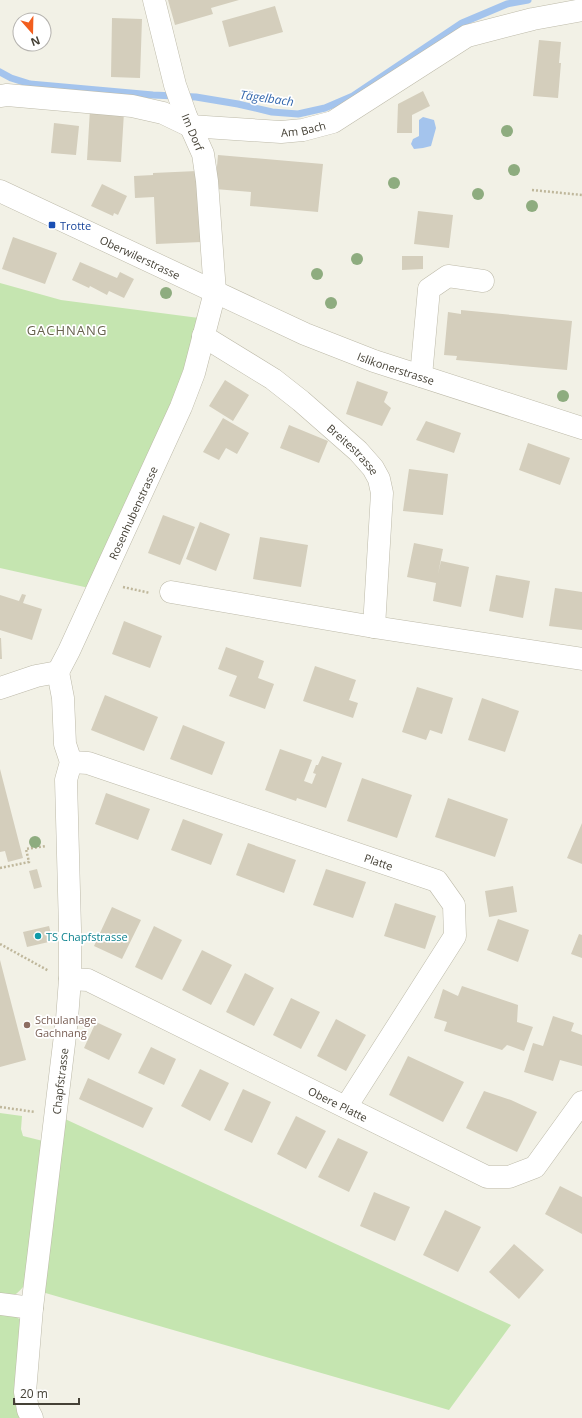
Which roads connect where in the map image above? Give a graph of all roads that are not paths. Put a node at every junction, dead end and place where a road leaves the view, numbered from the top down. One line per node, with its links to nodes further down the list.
1 (154, 0): 4 (street, Im Dorf)
2 (582, 10): 4 (street, Am Bach)
3 (0, 96): 4 (street, Am Bach)
4 (186, 116): 7 (street, Im Dorf)
5 (0, 191): 7 (street, Oberwilerstrasse)
6 (482, 282): 9 (street)
7 (215, 292): 8 (street, Rosenhubenstrasse); 9 (street, Islikonerstrasse)
8 (203, 336): 12 (street, Breitestrasse); 14 (street, Rosenhubenstrasse)
9 (421, 376): 10 (street, Islikonerstrasse)
10 (582, 428)
11 (171, 592): 12 (street)
12 (374, 627): 13 (street)
13 (582, 659)
14 (58, 672): 15 (street); 16 (street)
15 (0, 688)
16 (71, 762): 17 (street, Chapfstrasse); 19 (street, Platte)
17 (70, 979): 19 (street, Obere Platte); 21 (street, Chapfstrasse)
18 (582, 1102): 19 (street, Obere Platte)
19 (346, 1107)
20 (0, 1304): 21 (street)
21 (32, 1308): 22 (street, Chapfstrasse)
22 (32, 1418)

